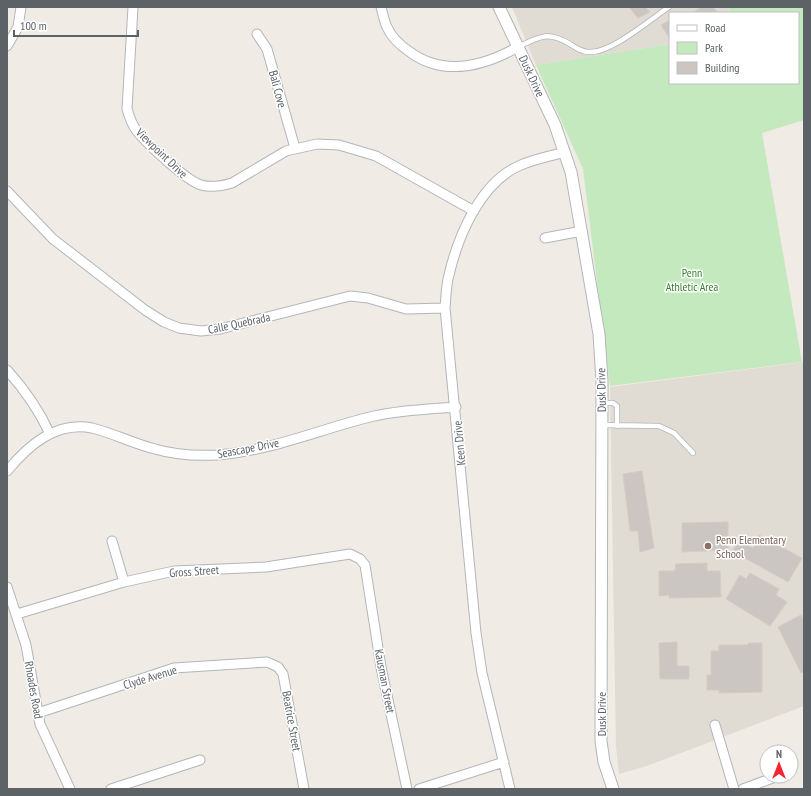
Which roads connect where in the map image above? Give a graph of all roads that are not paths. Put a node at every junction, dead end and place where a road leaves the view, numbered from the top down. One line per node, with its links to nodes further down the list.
1 (21, 7): 7 (street)
2 (133, 7): 9 (street, Viewpoint Drive)
3 (381, 7): 8 (street)
4 (499, 7): 8 (street, Dusk Drive)
5 (669, 7): 8 (lane)
6 (257, 34): 9 (street, Bali Cove)
7 (7, 46)
8 (518, 47): 10 (street, Dusk Drive)
9 (295, 148): 12 (street, Viewpoint Drive)
10 (565, 152): 12 (street, Keen Drive); 13 (street, Dusk Drive)
11 (7, 191): 15 (street, Calle Quebrada)
12 (474, 211): 15 (street, Keen Drive)
13 (582, 232): 14 (street); 17 (street, Dusk Drive)
14 (545, 238)
15 (445, 308): 18 (street, Keen Drive)
16 (7, 370): 21 (street)
17 (602, 403): 19 (street, Dusk Drive); 20 (lane)
18 (456, 407): 21 (street, Seascape Drive); 33 (street, Keen Drive)
19 (602, 425): 20 (lane); 41 (street, Dusk Drive)
20 (617, 426): 22 (lane)
21 (50, 434): 23 (street, Seascape Drive)
22 (693, 453)
23 (7, 471)
24 (112, 541): 26 (street)
25 (366, 572): 26 (street, Gross Street); 38 (street, Kausman Street)
26 (124, 582): 28 (street, Gross Street)
27 (7, 587): 28 (street, Rhoades Road)
28 (17, 614): 30 (street, Rhoades Road)
29 (267, 662): 30 (street, Clyde Avenue); 37 (street, Beatrice Street)
30 (38, 713): 35 (street, Rhoades Road)
31 (714, 726): 42 (street)
32 (200, 760): 36 (street)
33 (504, 762): 39 (street); 40 (street, Keen Drive)
34 (759, 783): 43 (street)
35 (70, 789)
36 (111, 789)
37 (304, 789)
38 (407, 789)
39 (419, 789)
40 (510, 789)
41 (613, 789)
42 (734, 789)
43 (743, 789)

